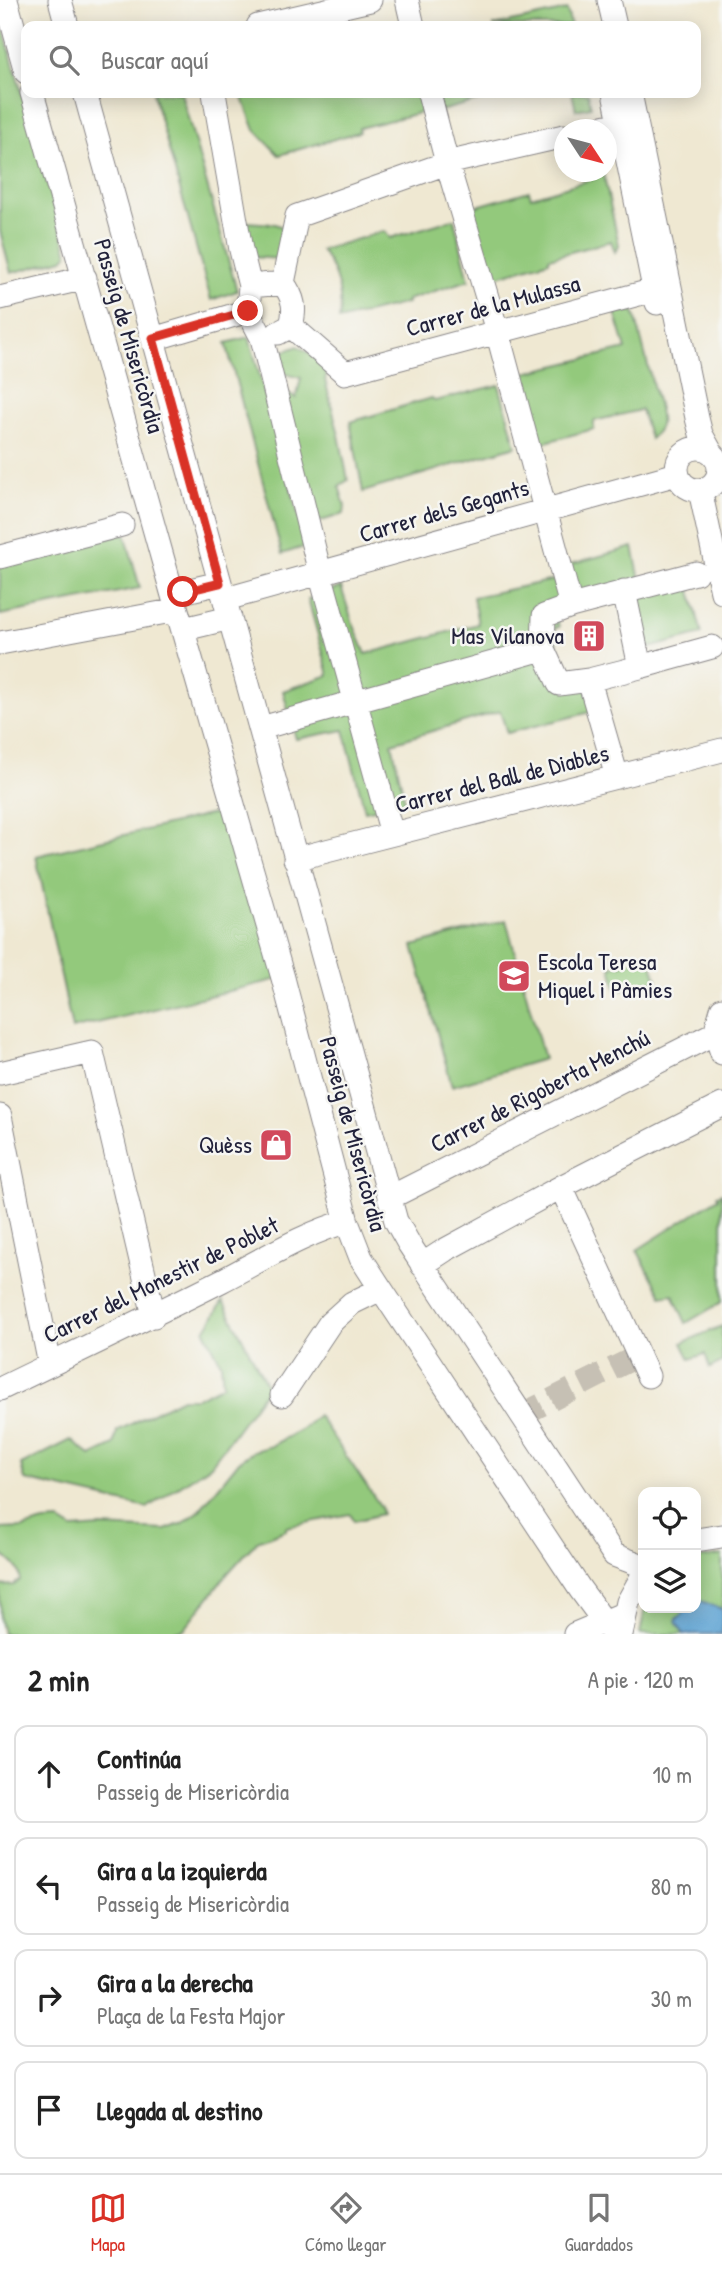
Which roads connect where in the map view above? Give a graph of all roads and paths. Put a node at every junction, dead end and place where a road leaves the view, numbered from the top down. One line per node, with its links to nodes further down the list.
1 (6, 0): 12 (street)
2 (60, 0): 7 (street)
3 (370, 0): 8 (street)
4 (407, 0): 9 (street)
5 (594, 0): 10 (street)
6 (609, 0): 11 (street)
7 (66, 21)
8 (280, 21)
9 (412, 21)
10 (598, 21)
11 (614, 21)
12 (21, 54)
13 (33, 98): 23 (street, Passeig de Misericòrdia)
14 (86, 98): 31 (street, Passeig de Misericòrdia)
15 (215, 98): 25 (street)
16 (430, 98): 22 (street)
17 (615, 98): 19 (street)
18 (630, 98): 33 (street)
19 (620, 123): 20 (street); 26 (street)
20 (617, 124)
21 (554, 139): 22 (street)
22 (447, 163): 24 (street); 30 (street)
23 (85, 278): 27 (street); 45 (street, Passeig de Misericòrdia)
24 (283, 283): 25 (street); 29 (street)
25 (250, 286): 28 (street)
26 (654, 290): 30 (street, Carrer de la Mulassa); 33 (street)
27 (0, 298)
28 (248, 311): 31 (street); 32 (street)
29 (290, 326): 30 (street, Carrer de la Mulassa); 32 (street)
30 (497, 331): 36 (street)
31 (153, 338): 43 (street, Passeig de Misericòrdia)
32 (262, 338): 39 (street)
33 (711, 456): 34 (street); 35 (street)
34 (677, 474): 35 (street); 36 (street, Carrer dels Gegants)
35 (700, 490): 42 (street)
36 (546, 510): 39 (street, Carrer dels Gegants); 44 (street)
37 (122, 524): 38 (street)
38 (0, 557)
39 (320, 573): 43 (street, Carrer dels Gegants); 51 (street)
40 (696, 573): 41 (street)
41 (624, 591): 44 (street); 49 (street)
42 (722, 592)
43 (225, 600): 45 (street); 45 (street); 52 (street, Passeig de Misericòrdia)
44 (571, 606): 48 (street)
45 (178, 611): 46 (street); 64 (street, Passeig de Misericòrdia)
46 (0, 643)
47 (712, 647): 49 (street)
48 (543, 649): 50 (street); 51 (street)
49 (640, 667): 50 (street)
50 (589, 680): 54 (street)
51 (357, 701): 52 (street); 55 (street)
52 (261, 728): 56 (street, Passeig de Misericòrdia)
53 (722, 750): 54 (street, Carrer del Ball de Diables)
54 (617, 777): 55 (street, Carrer del Ball de Diables)
55 (392, 834): 56 (street, Carrer del Ball de Diables)
56 (295, 859): 63 (street, Passeig de Misericòrdia)
57 (722, 1009): 58 (street)
58 (718, 1043): 63 (street, Carrer de Rigoberta Menchú)
59 (0, 1073): 67 (street)
60 (722, 1105): 62 (street)
61 (0, 1116): 68 (street)
62 (561, 1187): 65 (street); 69 (street)
63 (389, 1198): 65 (street, Passeig de Misericòrdia)
64 (347, 1222): 66 (street, Passeig de Misericòrdia); 67 (street, Carrer del Monestir de Poblet)
65 (422, 1265): 74 (street, Passeig de Misericòrdia)
66 (381, 1289): 71 (street); 76 (street, Passeig de Misericòrdia)
67 (153, 1316): 68 (street, Carrer del Monestir de Poblet)
68 (50, 1365): 70 (street, Carrer del Monestir de Poblet)
69 (648, 1376)
70 (0, 1389)
71 (282, 1395)
72 (722, 1536): 73 (street)
73 (701, 1539)
74 (638, 1564)
75 (638, 1582): 76 (street)
76 (616, 1626): 77 (street)
77 (575, 1634)

